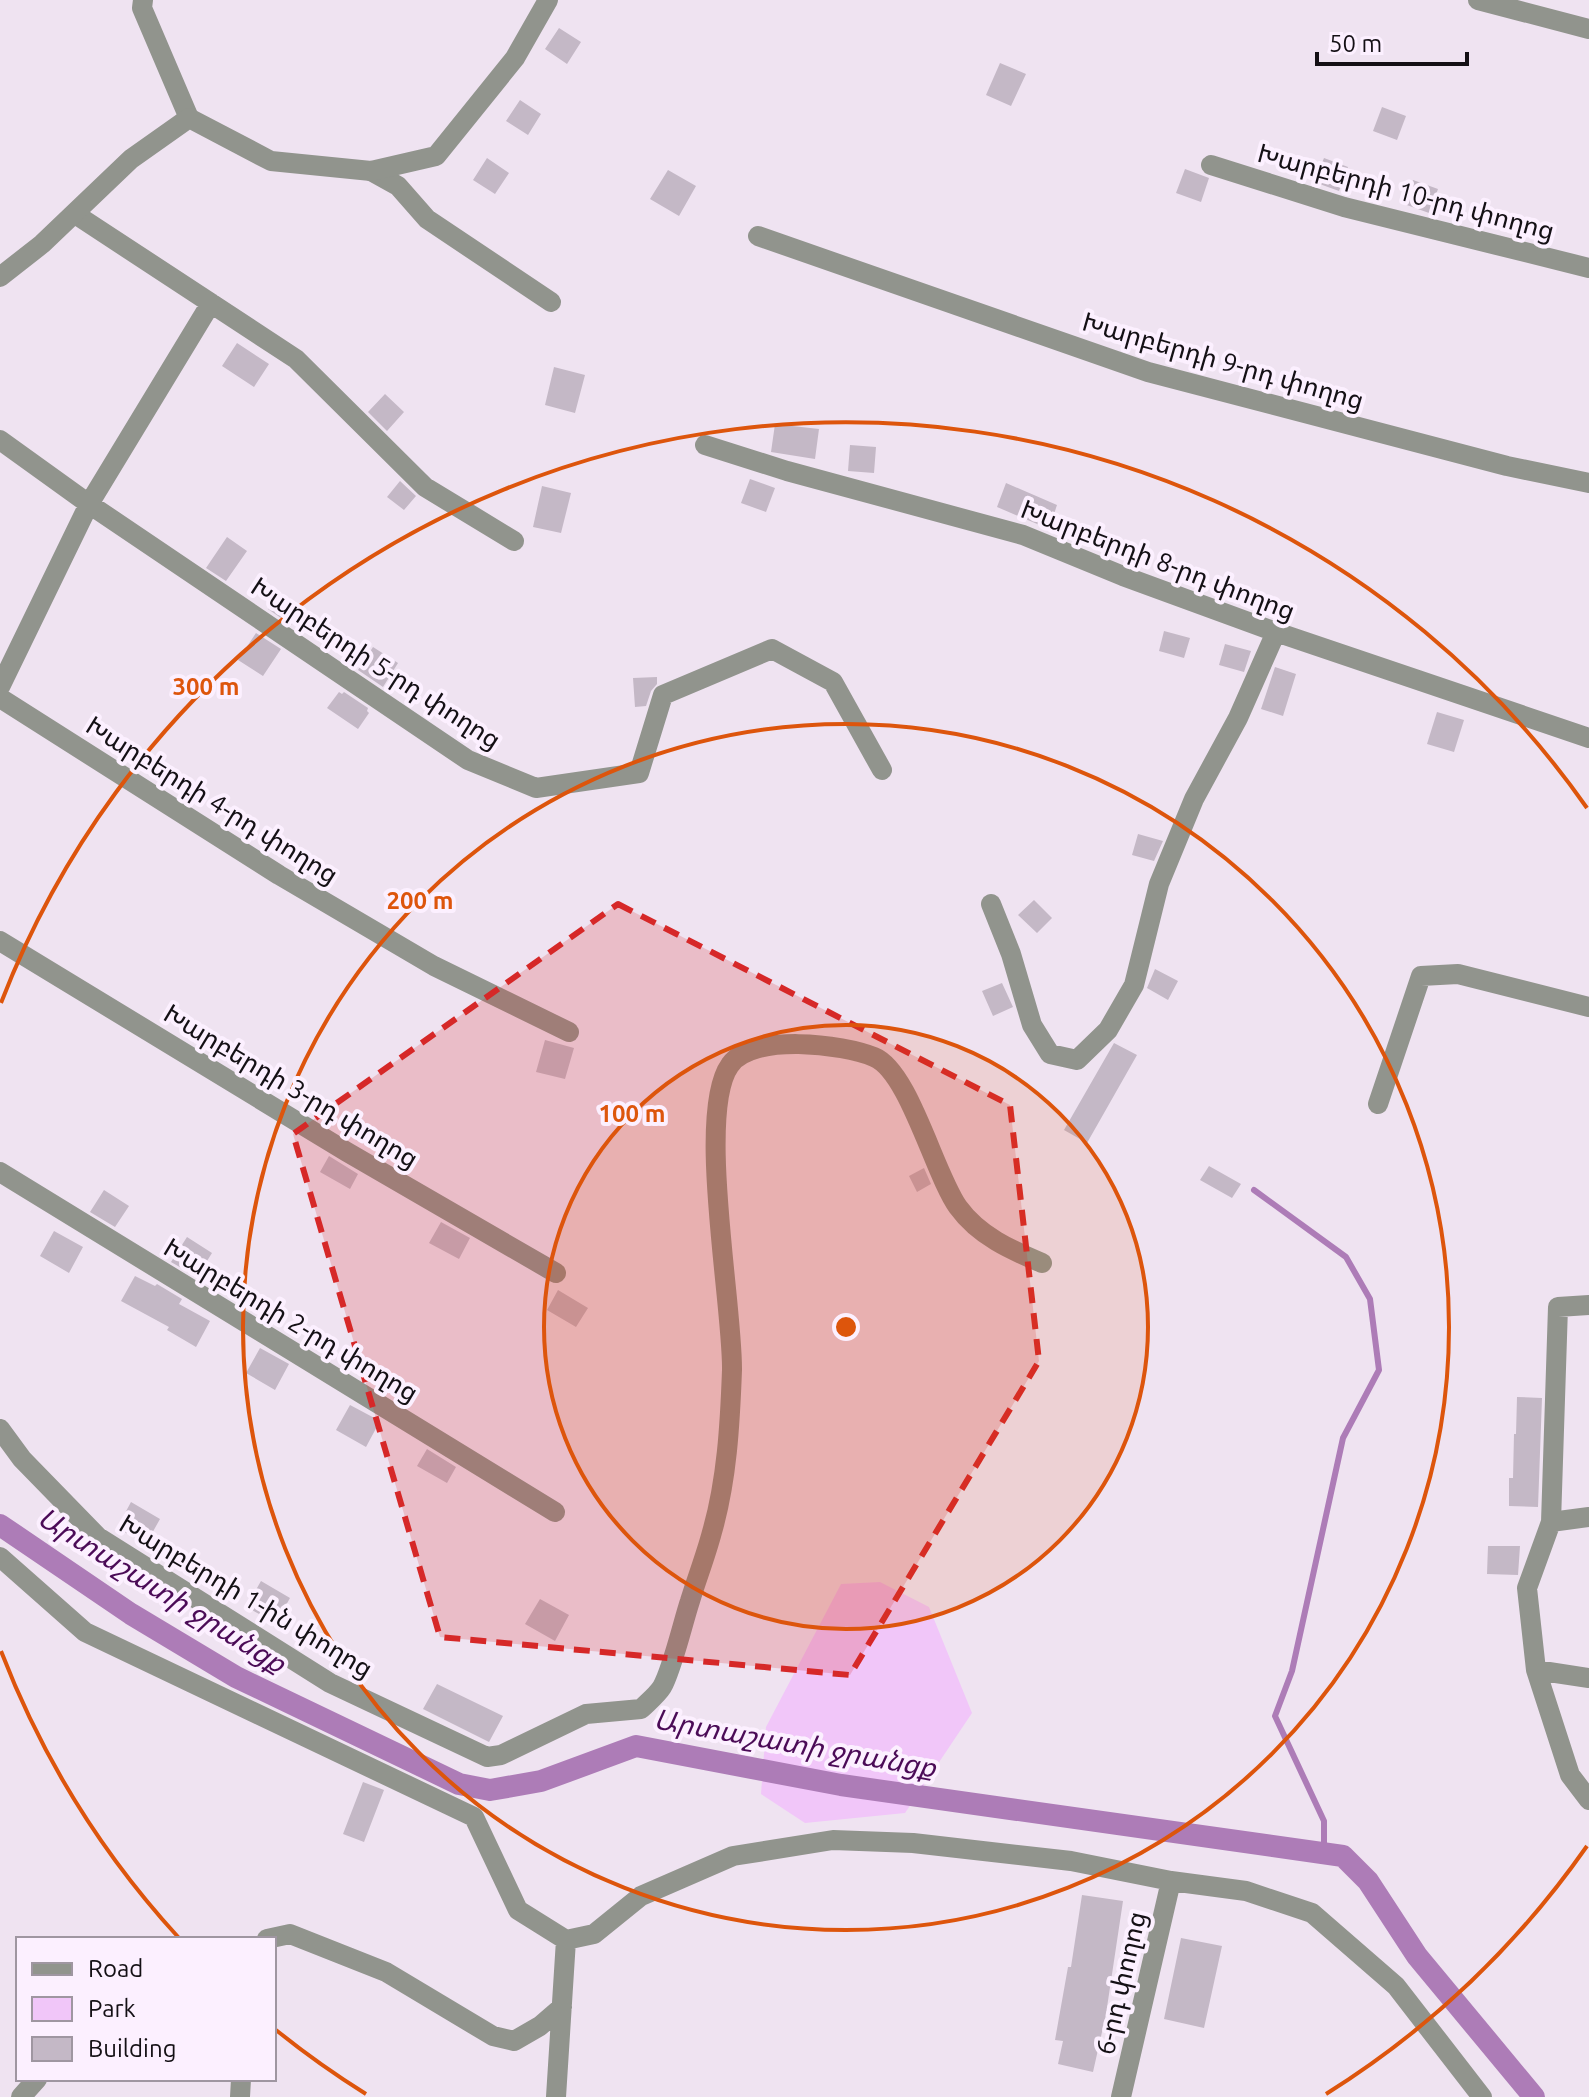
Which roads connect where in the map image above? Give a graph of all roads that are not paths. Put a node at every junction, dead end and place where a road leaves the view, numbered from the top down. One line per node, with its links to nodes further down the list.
1 (143, 0): 5 (street)
2 (548, 0): 7 (street)
3 (1478, 0): 4 (street)
4 (1589, 29)
5 (189, 118): 7 (street); 8 (street)
6 (1211, 165): 10 (street, Խարբերդի 10-րդ փողոց)
7 (371, 171): 12 (street)
8 (75, 214): 11 (street); 13 (street)
9 (758, 236): 16 (street, Խարբերդի 9-րդ փողոց)
10 (1589, 268)
11 (0, 277)
12 (551, 302)
13 (211, 303): 17 (street); 18 (street)
14 (0, 440): 17 (street, Խարբերդի 5-րդ փողոց)
15 (705, 445): 19 (street, Խարբերդի 8-րդ փողոց)
16 (1589, 483)
17 (89, 504): 20 (street); 23 (street, Խարբերդի 5-րդ փողոց)
18 (514, 541)
19 (1276, 632): 22 (street, Խարբերդի 8-րդ փողոց); 24 (street)
20 (0, 687)
21 (0, 698): 27 (street, Խարբերդի 4-րդ փողոց)
22 (1589, 738)
23 (882, 770)
24 (991, 904)
25 (0, 941): 31 (street, Խարբերդի 3-րդ փողոց)
26 (1589, 1007): 28 (street)
27 (569, 1032)
28 (1378, 1104)
29 (0, 1172): 34 (street, Խարբերդի 2-րդ փողոց)
30 (1042, 1263): 33 (street, Խարբերդի 1-ին փողոց)
31 (556, 1273)
32 (1589, 1305): 36 (street)
33 (0, 1429)
34 (555, 1512)
35 (1589, 1517): 36 (street)
36 (1551, 1522): 38 (street)
37 (0, 1557): 43 (street)
38 (1536, 1670): 39 (street); 40 (street)
39 (1589, 1678)
40 (1589, 1800)
41 (1171, 1881): 43 (street); 48 (street, 6-րդ փողոց); 49 (street)
42 (276, 1937): 44 (street)
43 (566, 1940): 44 (street)
44 (562, 2007): 47 (street)
45 (35, 2081): 46 (street)
46 (21, 2097)
47 (556, 2097)
48 (1121, 2097)
49 (1481, 2097)

